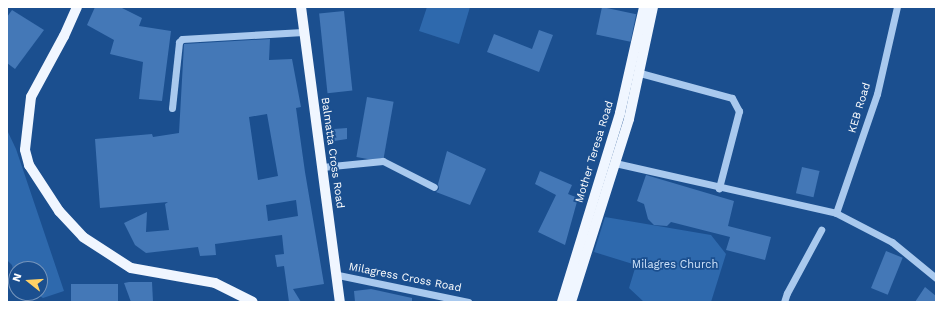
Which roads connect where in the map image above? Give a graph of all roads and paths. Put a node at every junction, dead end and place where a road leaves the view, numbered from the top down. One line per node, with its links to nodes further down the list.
1 (76, 7): 17 (main road)
2 (301, 7): 6 (main road, Balmatta Cross Road)
3 (644, 7): 20 (main road, Mother Teresa Road)
4 (653, 7): 7 (main road)
5 (897, 7): 13 (street, KEB Road)
6 (303, 32): 8 (street); 10 (main road, Balmatta Cross Road)
7 (640, 73): 9 (main road); 12 (street)
8 (172, 108)
9 (615, 164): 12 (street); 21 (main road)
10 (322, 167): 11 (street); 15 (main road, Balmatta Cross Road)
11 (434, 187)
12 (719, 188): 13 (street)
13 (836, 213): 16 (street)
14 (821, 230): 22 (street)
15 (338, 275): 18 (main road, Balmatta Cross Road); 19 (street, Milagress Cross Road)
16 (936, 278)
17 (253, 302)
18 (340, 302)
19 (468, 302)
20 (562, 302)
21 (571, 302)
22 (784, 302)

